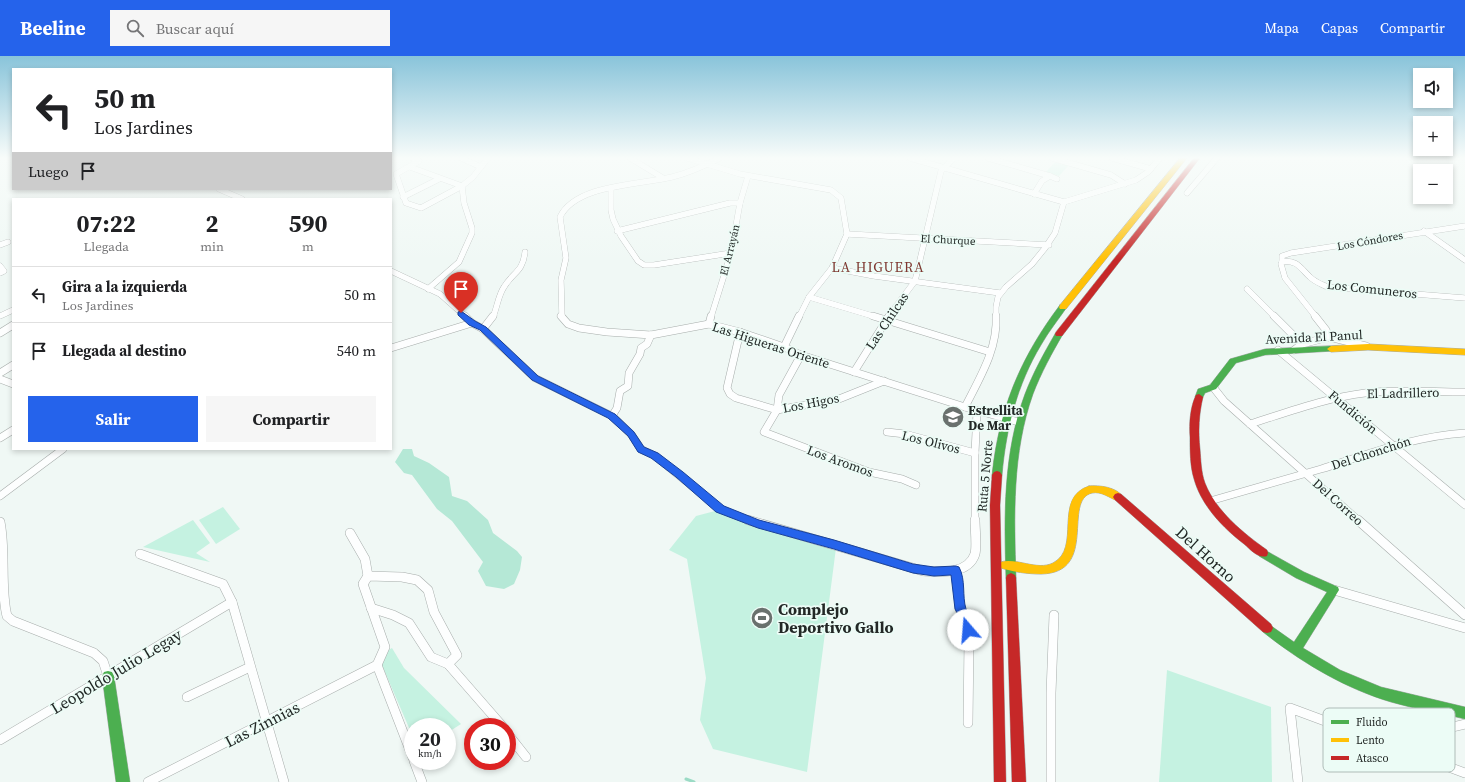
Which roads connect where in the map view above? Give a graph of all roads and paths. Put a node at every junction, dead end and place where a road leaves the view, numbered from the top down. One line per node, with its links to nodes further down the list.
1 (226, 192): 17 (street)
2 (401, 192): 16 (street)
3 (413, 192): 16 (street)
4 (451, 192): 16 (street)
5 (463, 192): 37 (street)
6 (599, 192): 51 (street, Las Higueras Oriente)
7 (611, 192): 21 (street)
8 (743, 192): 19 (street, El Arrayán)
9 (836, 192): 23 (street)
10 (936, 192): 24 (street, Las Chilcas)
11 (1027, 192): 15 (street)
12 (1098, 192): 18 (street)
13 (1157, 192): 75 (main road, Ruta 5 Norte)
14 (1170, 192): 76 (main road, Ruta 5 Norte)
15 (1034, 194): 18 (street)
16 (403, 197)
17 (240, 198)
18 (1064, 202): 27 (street)
19 (740, 203): 21 (street); 29 (street, El Arrayán)
20 (1465, 226): 22 (street, Los Cóndores)
21 (617, 230): 29 (street)
22 (1424, 231): 30 (street); 31 (street, Los Cóndores)
23 (847, 234): 24 (street, El Churque); 33 (street)
24 (926, 238): 27 (street, El Churque); 36 (street, Las Chilcas)
25 (8, 242): 26 (street)
26 (0, 245)
27 (1048, 245): 39 (street)
28 (525, 252): 48 (street)
29 (731, 253): 46 (street, El Arrayán)
30 (1465, 260)
31 (1282, 262): 41 (street, Los Comuneros); 52 (street)
32 (0, 266): 35 (street)
33 (832, 268): 36 (street); 40 (street)
34 (392, 271): 37 (street)
35 (2, 272)
36 (915, 281): 39 (street); 44 (street, Las Chilcas)
37 (428, 289): 45 (street)
38 (1247, 289): 53 (street)
39 (1000, 293): 59 (street)
40 (809, 297): 44 (street); 54 (street)
41 (1465, 298)
42 (12, 310): 43 (street)
43 (0, 316)
44 (886, 320): 59 (street); 63 (street, Las Chilcas)
45 (472, 323): 48 (street); 56 (street)
46 (709, 324): 49 (street, Las Higueras Oriente); 51 (street, Las Higueras Oriente)
47 (12, 326): 50 (street)
48 (483, 329): 74 (street)
49 (740, 332): 54 (street, Las Higueras Oriente); 72 (street, Los Higos)
50 (0, 333)
51 (651, 335): 74 (street)
52 (1330, 337): 53 (street); 55 (street)
53 (1302, 344): 58 (street)
54 (784, 347): 61 (street, Las Higueras Oriente)
55 (1368, 347): 58 (main road, Avenida El Panul); 60 (main road, Avenida El Panul)
56 (392, 348)
57 (1278, 350): 58 (main road, Avenida El Panul); 68 (main road, Avenida El Panul); 70 (street, Fundición)
58 (1294, 350)
59 (990, 352): 71 (street)
60 (1465, 352)
61 (802, 356): 63 (street, Las Higueras Oriente); 72 (street)
62 (12, 366): 64 (street)
63 (854, 372): 66 (street, Las Higueras Oriente)
64 (0, 374)
65 (0, 379): 67 (street)
66 (884, 381): 71 (street, Las Higueras Oriente); 72 (street, Los Higos)
67 (12, 384)
68 (1213, 387): 77 (street, Del Correo); 88 (main road, Avenida El Panul)
69 (1465, 392): 70 (street, El Ladrillero)
70 (1336, 399): 77 (street, El Ladrillero); 82 (street, Fundición)
71 (965, 407): 73 (street, Las Higueras Oriente)
72 (777, 410): 86 (street, Los Aromos)
73 (977, 411): 75 (street, Las Higueras Oriente); 84 (street)
74 (612, 416): 95 (street)
75 (1005, 418): 76 (street, Las Higueras Oriente); 93 (main road, Ruta 5 Norte)
76 (1018, 422): 94 (main road, Ruta 5 Norte)
77 (1250, 424): 85 (street, Del Correo)
78 (12, 431): 81 (street)
79 (887, 432): 84 (street, Los Olivos)
80 (1465, 433): 82 (street, Del Chonchón)
81 (0, 438)
82 (1393, 446): 85 (street, Del Chonchón); 89 (street, Fundición)
83 (63, 450): 87 (street)
84 (975, 453): 95 (street)
85 (1305, 474): 88 (street, Del Chonchón); 101 (street, Del Correo)
86 (916, 485)
87 (0, 496)
88 (1210, 500): 97 (main road, Avenida El Panul)
89 (1465, 505)
90 (0, 522): 107 (street)
91 (350, 533): 96 (street)
92 (140, 554): 98 (street)
93 (995, 564): 94 (main road, Del Horno); 135 (main road, Ruta 5 Norte)
94 (1011, 566): 103 (main road, Del Horno); 136 (main road, Ruta 5 Norte)
95 (956, 570): 121 (street)
96 (368, 576): 99 (street); 104 (street)
97 (1334, 590): 102 (street, Avenida El Panul); 103 (main road)
98 (232, 602): 106 (street); 107 (street, Leopoldo Julio Legay)
99 (371, 608): 104 (street); 105 (street)
100 (1054, 615): 137 (street)
101 (1465, 615)
102 (1465, 628)
103 (1296, 650): 109 (main road, Del Horno)
104 (448, 664): 117 (street)
105 (377, 665): 119 (street, Las Zinnias); 124 (street)
106 (250, 666): 108 (street); 119 (street)
107 (108, 676): 125 (street, Leopoldo Julio Legay); 131 (main road)
108 (187, 697)
109 (1440, 707): 110 (main road); 111 (main road)
110 (1444, 708)
111 (1452, 708)
112 (1455, 708): 113 (main road)
113 (1465, 709)
114 (1455, 711): 115 (main road)
115 (1465, 713)
116 (1309, 716): 118 (street); 120 (street); 138 (street)
117 (495, 718)
118 (1323, 719)
119 (267, 721): 132 (street, Las Zinnias); 133 (street)
120 (1323, 721)
121 (968, 723)
122 (1465, 724): 123 (street)
123 (1455, 726)
124 (404, 735)
125 (0, 740)
126 (516, 744): 127 (street)
127 (526, 757)
128 (1455, 769): 130 (street)
129 (417, 770): 134 (street)
130 (1465, 773)
131 (124, 782)
132 (148, 782)
133 (284, 782)
134 (422, 782)
135 (1000, 782)
136 (1020, 782)
137 (1051, 782)
138 (1298, 782)

